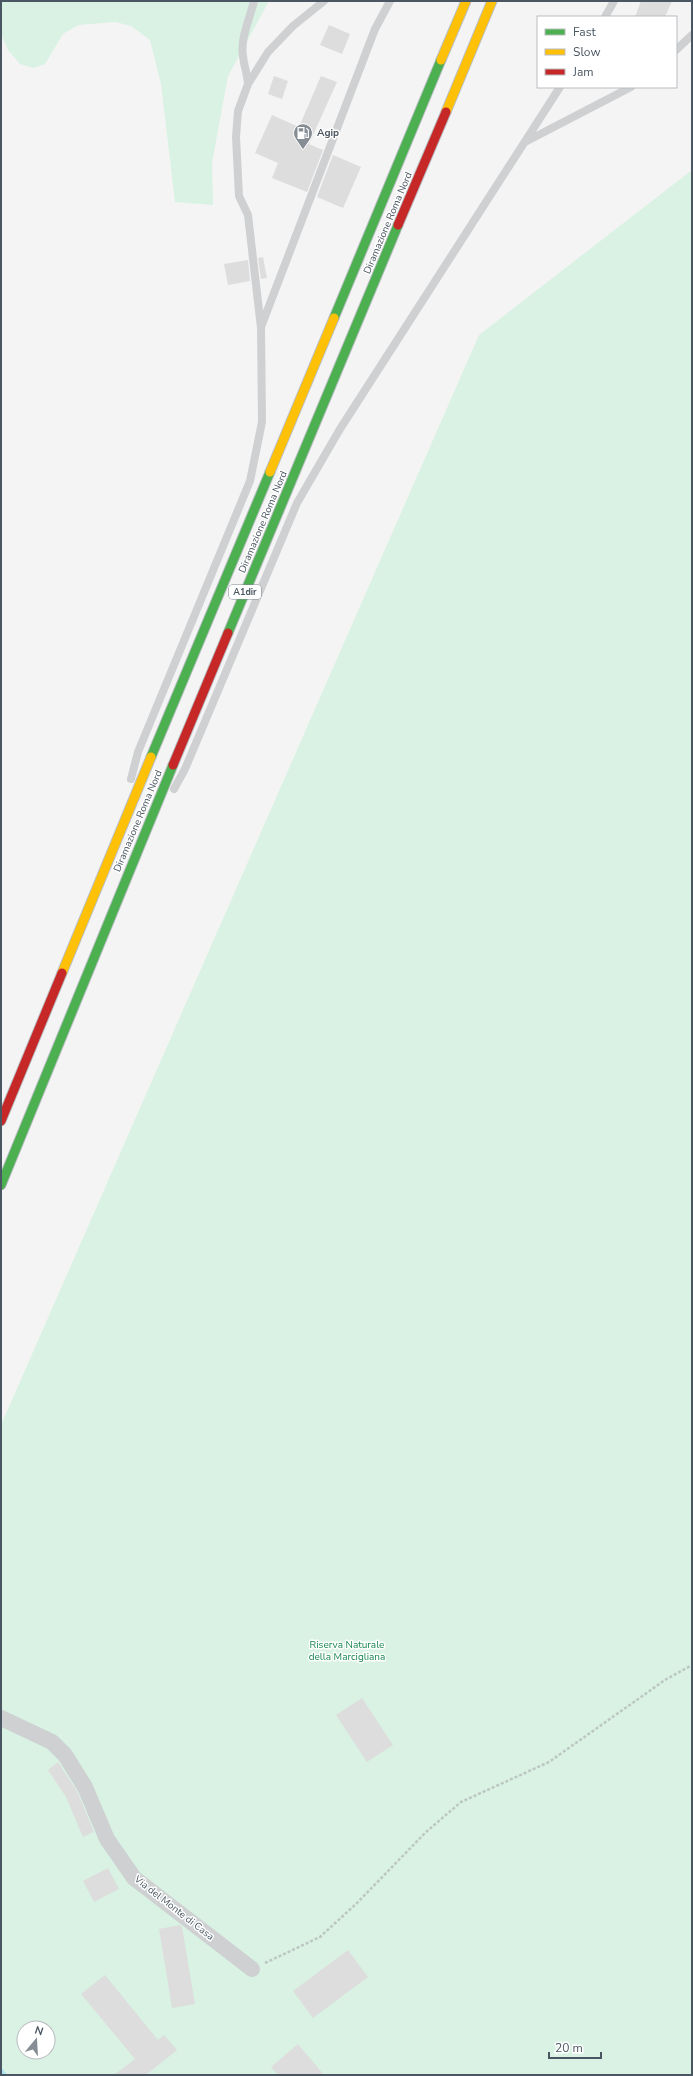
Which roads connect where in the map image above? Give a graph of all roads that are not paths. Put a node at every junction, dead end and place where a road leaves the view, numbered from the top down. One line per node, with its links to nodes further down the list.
1 (254, 1): 10 (lane)
2 (324, 1): 10 (lane)
3 (390, 1): 14 (lane)
4 (466, 1): 15 (highway, Diramazione Roma Nord / A1dir)
5 (492, 1): 16 (highway, Diramazione Roma Nord / A1dir)
6 (614, 1): 7 (lane)
7 (606, 16)
8 (692, 36): 9 (lane)
9 (677, 49)
10 (248, 84): 14 (lane)
11 (559, 88): 13 (lane)
12 (629, 88): 13 (lane)
13 (524, 142): 16 (lane)
14 (261, 328): 15 (lane)
15 (114, 845): 17 (highway, Diramazione Roma Nord / A1dir)
16 (136, 854): 18 (highway, Diramazione Roma Nord / A1dir)
17 (1, 1121)
18 (1, 1185)
19 (1, 1718): 20 (street, Via del Monte di Casa)
20 (252, 1969)

